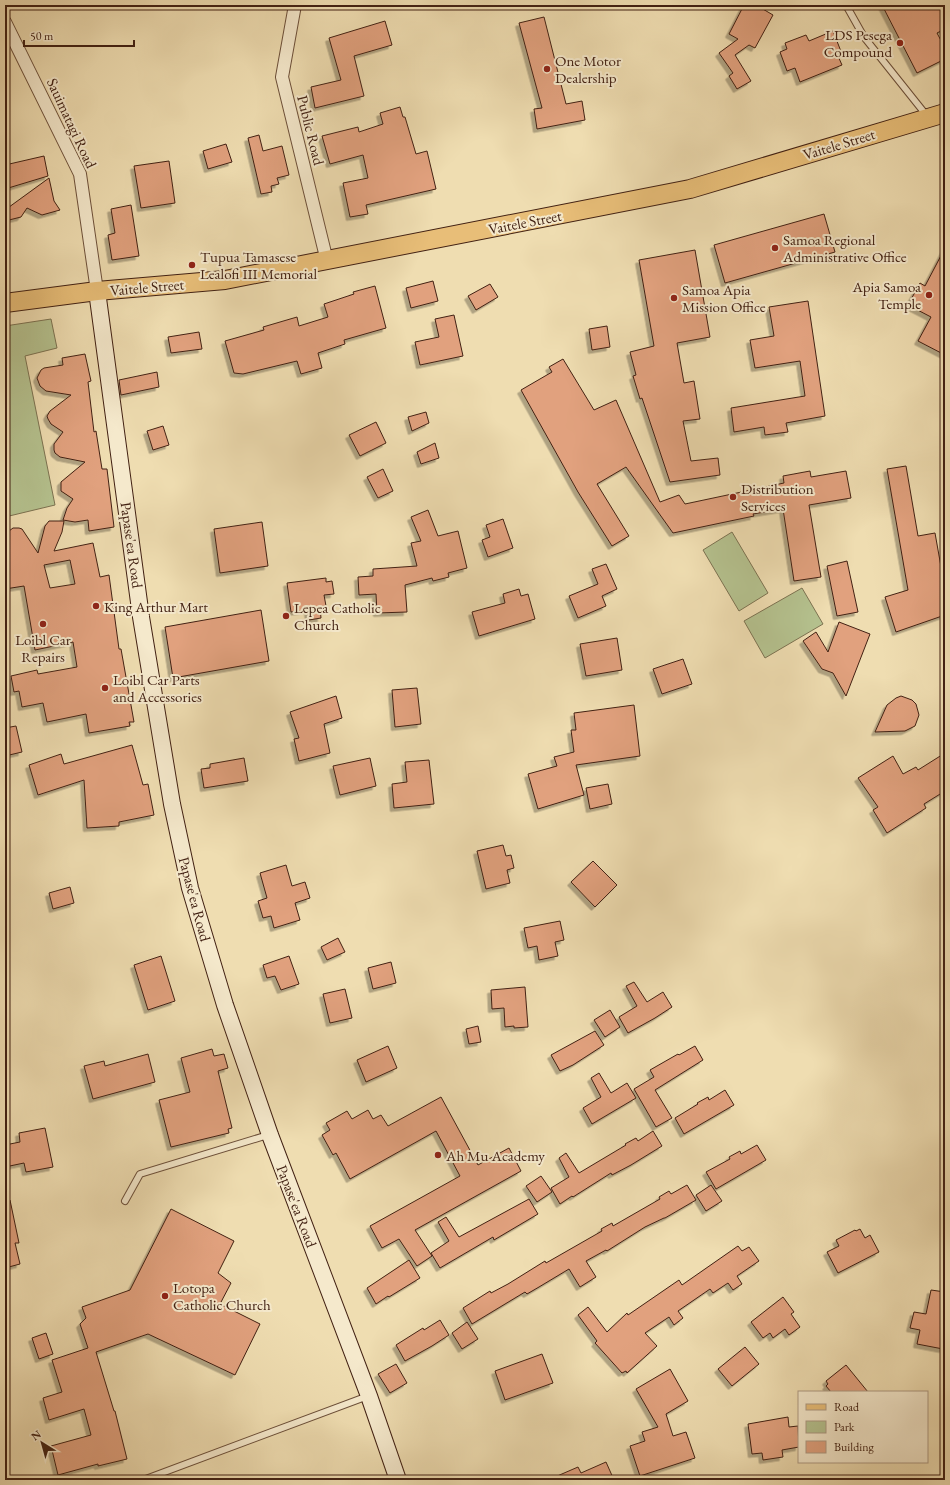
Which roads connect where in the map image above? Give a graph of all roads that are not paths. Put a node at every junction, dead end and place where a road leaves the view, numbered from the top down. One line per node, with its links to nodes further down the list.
1 (296, 5): 5 (street, Public Road)
2 (846, 5): 4 (lane)
3 (5, 22): 6 (street, Sauimatagi Road)
4 (937, 115): 5 (main road, Vaitele Street)
5 (327, 261): 6 (main road, Vaitele Street)
6 (97, 291): 7 (main road, Vaitele Street); 8 (main road, Papase'ea Road)
7 (5, 303)
8 (270, 1135): 9 (lane); 10 (main road, Papase'ea Road)
9 (125, 1201)
10 (370, 1396): 11 (lane); 12 (main road, Papase'ea Road)
11 (143, 1480)
12 (398, 1480)

